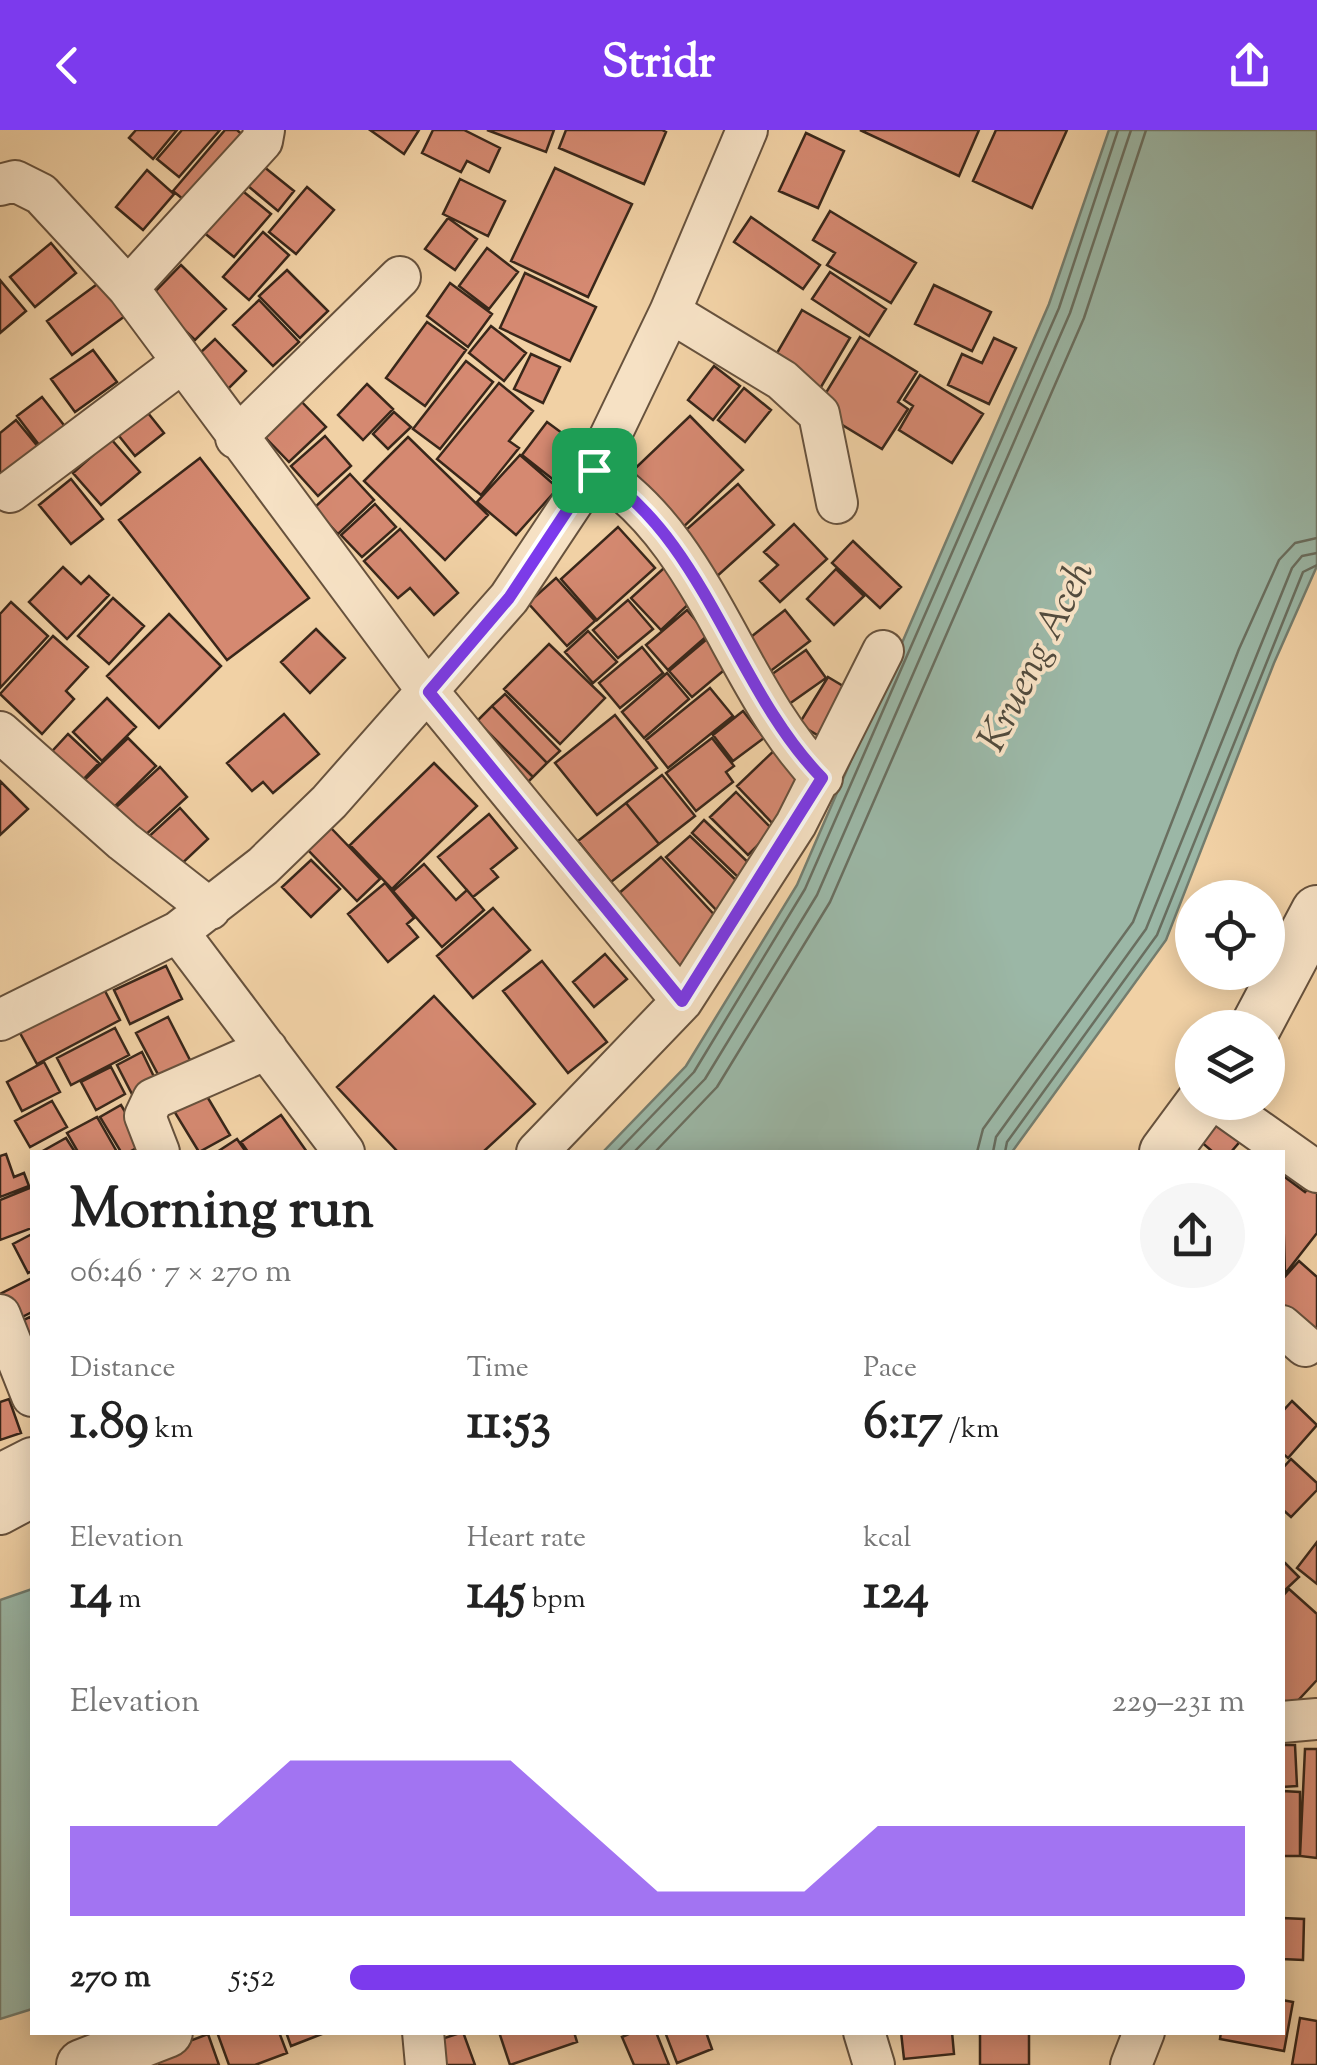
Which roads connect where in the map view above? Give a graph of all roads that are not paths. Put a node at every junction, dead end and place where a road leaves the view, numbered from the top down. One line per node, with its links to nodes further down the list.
1 (264, 130): 5 (street)
2 (747, 130): 6 (street)
3 (0, 185): 5 (street)
4 (400, 278): 8 (street)
5 (128, 288): 7 (street)
6 (670, 312): 9 (street); 11 (street)
7 (180, 364): 8 (street); 10 (street)
8 (236, 438): 13 (street)
9 (594, 470): 13 (street); 15 (street)
10 (10, 492)
11 (837, 503)
12 (883, 651): 15 (street)
13 (429, 692): 16 (street); 19 (street)
14 (0, 732): 16 (street)
15 (822, 778): 19 (street)
16 (210, 909): 18 (street)
17 (1317, 911): 20 (street)
18 (178, 932): 21 (street); 22 (street)
19 (682, 1001): 27 (street)
20 (1265, 1010)
21 (0, 1020)
22 (267, 1049): 25 (street); 26 (street)
23 (1189, 1120): 28 (street)
24 (1243, 1120): 29 (street)
25 (158, 1150)
26 (343, 1150)
27 (539, 1150)
28 (1166, 1150)
29 (1317, 1172)
30 (0, 1315): 31 (street)
31 (30, 1391)
32 (30, 1459): 33 (street)
33 (0, 1474)
34 (30, 1498): 35 (street)
35 (0, 1514)
36 (1317, 1719): 37 (street)
37 (1285, 1722)
38 (159, 2035): 42 (street)
39 (423, 2035): 43 (street)
40 (865, 2035): 44 (street)
41 (1143, 2035): 45 (street)
42 (82, 2065)
43 (426, 2065)
44 (874, 2065)
45 (1131, 2065)

